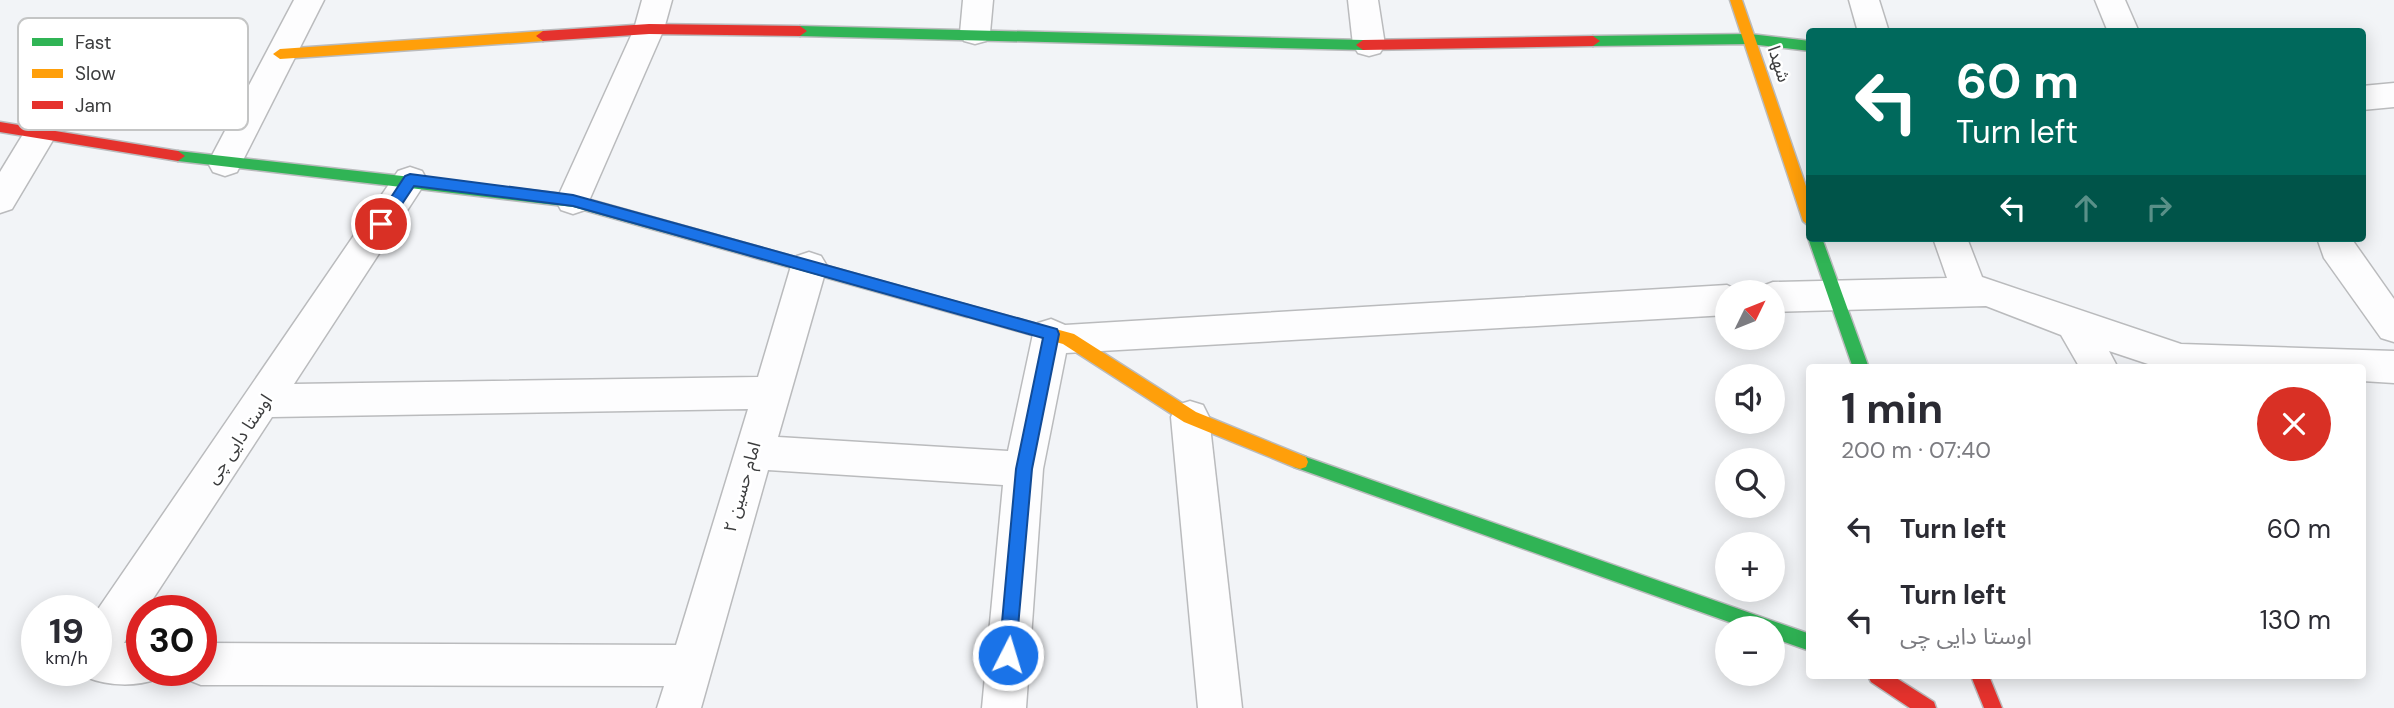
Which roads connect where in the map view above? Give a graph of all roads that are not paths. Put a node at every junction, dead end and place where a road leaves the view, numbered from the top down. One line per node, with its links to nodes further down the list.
1 (309, 0): 14 (street)
2 (978, 0): 10 (street)
3 (1363, 0): 12 (street)
4 (1736, 0): 11 (street, شهدا)
5 (1864, 0): 8 (street)
6 (2110, 0): 9 (street)
7 (653, 14): 10 (street); 14 (street); 24 (street)
8 (1873, 28)
9 (2122, 28)
10 (975, 33): 12 (street)
11 (1750, 38): 12 (street); 13 (street); 25 (street, شهدا)
12 (1369, 45)
13 (1806, 45)
14 (280, 54): 17 (street)
15 (2394, 95): 16 (street)
16 (2366, 98)
17 (248, 117)
18 (0, 127): 20 (street)
19 (242, 130): 21 (street)
20 (40, 135): 21 (street); 23 (street)
21 (225, 163): 22 (street)
22 (410, 180): 24 (street); 43 (street, اوستا دایی چی)
23 (0, 200)
24 (573, 201): 29 (street)
25 (1806, 209)
26 (1816, 242): 31 (street)
27 (1952, 242): 30 (street)
28 (2335, 242): 35 (street)
29 (809, 266): 36 (street); 42 (street, امام حسین ۲)
30 (1970, 291): 31 (street); 34 (street)
31 (1833, 293): 32 (street); 37 (street)
32 (1785, 296)
33 (1715, 301): 36 (street)
34 (2074, 324): 38 (street); 39 (street)
35 (2394, 327)
36 (1060, 336): 44 (street); 46 (street)
37 (1860, 364)
38 (2098, 364)
39 (2314, 364)
40 (2366, 366): 41 (street)
41 (2394, 367)
42 (770, 393): 43 (street); 45 (street, امام حسین ۲)
43 (264, 401): 47 (street, اوستا دایی چی)
44 (1190, 417): 49 (street); 59 (street)
45 (753, 452): 46 (street); 54 (street, امام حسین ۲)
46 (1024, 469): 58 (street)
47 (132, 595)
48 (126, 604): 52 (street, اوستا دایی چی)
49 (1734, 616)
50 (1785, 634): 51 (street)
51 (1806, 642)
52 (126, 664)
53 (217, 664): 54 (street)
54 (689, 666): 57 (street, امام حسین ۲)
55 (1882, 679): 60 (street)
56 (1981, 679): 61 (street)
57 (679, 708)
58 (1004, 708)
59 (1220, 708)
60 (1927, 708)
61 (1993, 708)

